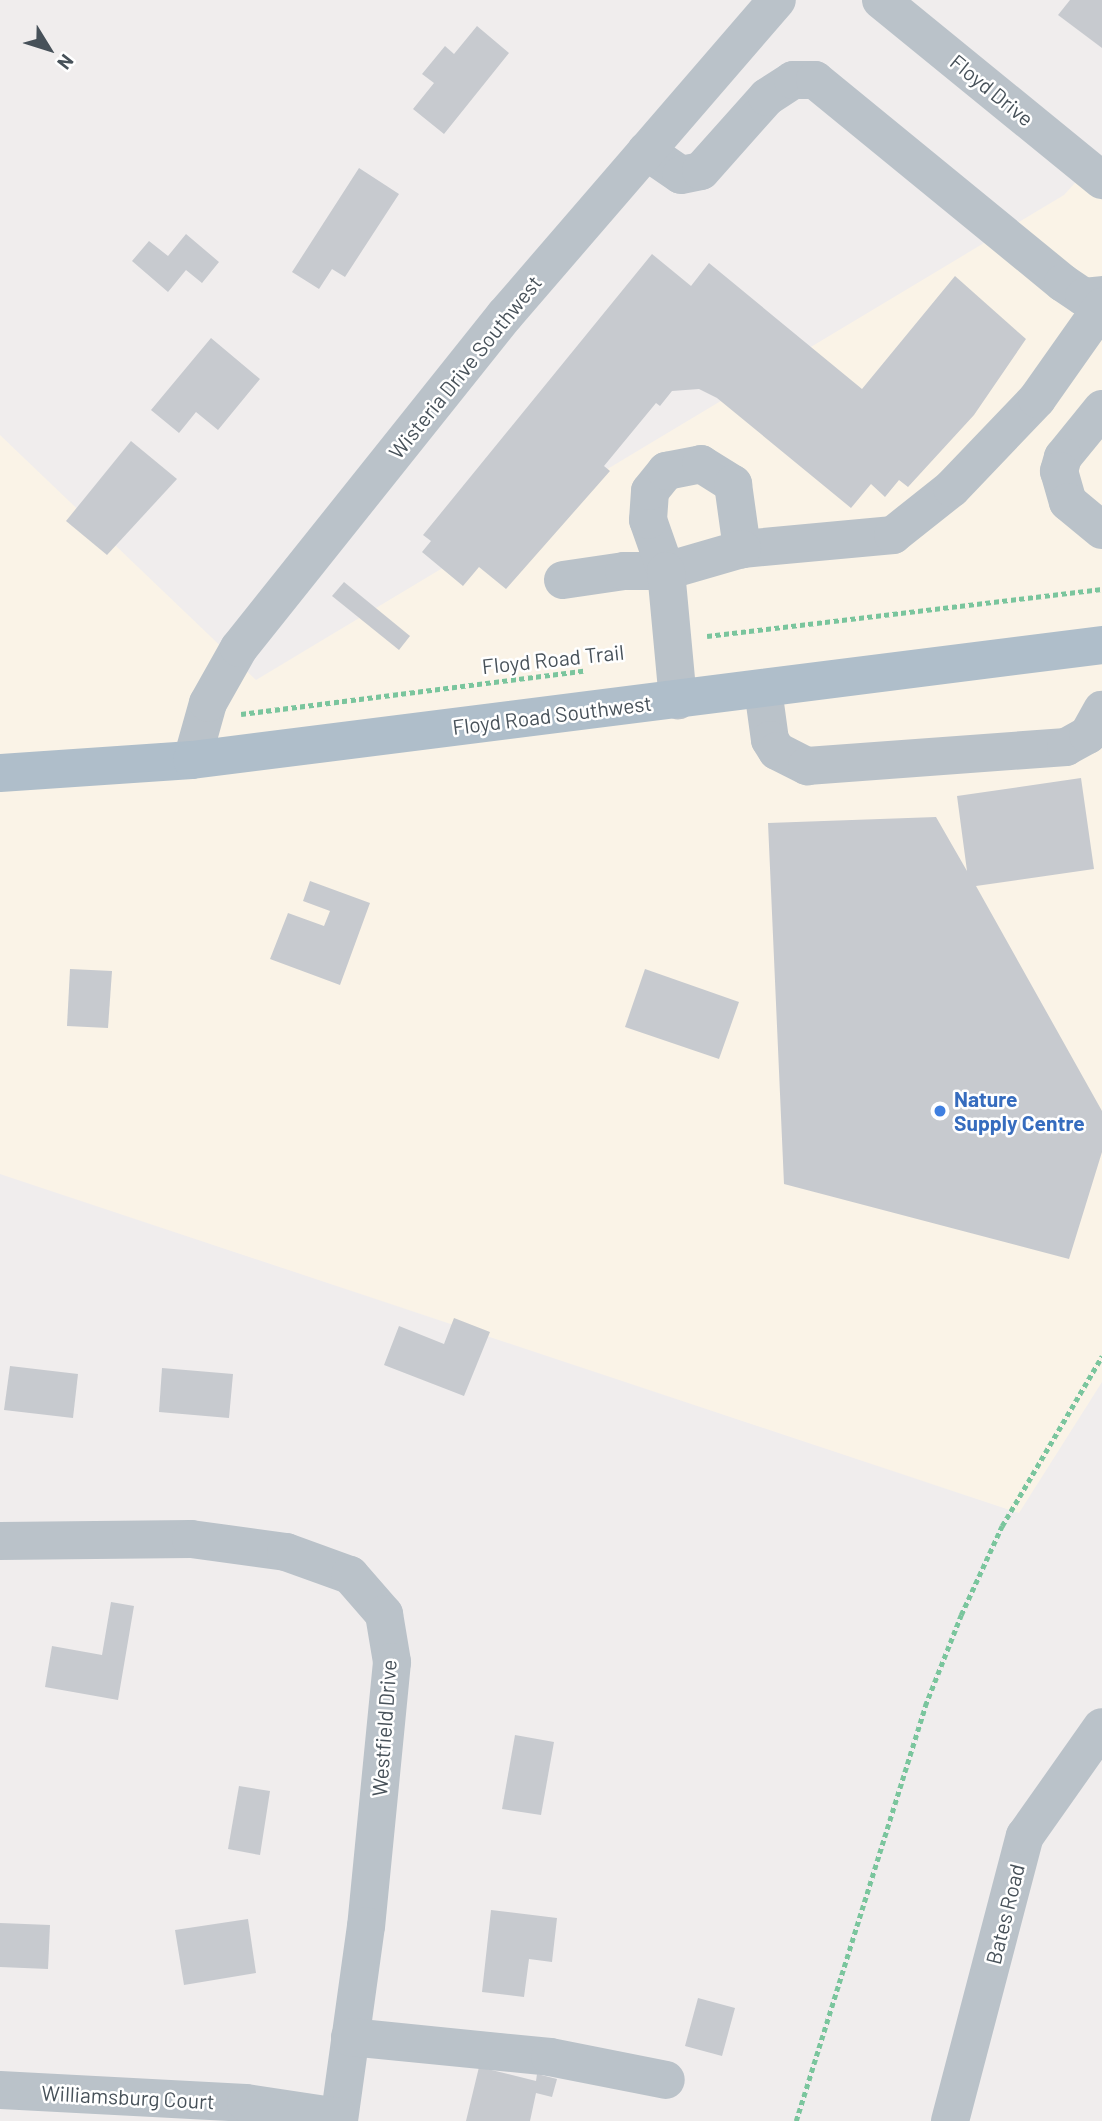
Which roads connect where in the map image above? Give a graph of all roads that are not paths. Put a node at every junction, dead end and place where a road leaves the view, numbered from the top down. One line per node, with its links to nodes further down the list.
1 (777, 0): 3 (street, Wisteria Drive Southwest)
2 (881, 0): 4 (street, Floyd Drive)
3 (646, 152): 5 (street); 16 (street, Wisteria Drive Southwest)
4 (1100, 165)
5 (1102, 295)
6 (1102, 307): 9 (street)
7 (1102, 409): 8 (street)
8 (1102, 530)
9 (742, 549): 10 (street); 10 (street)
10 (666, 571): 11 (street); 14 (street)
11 (563, 580)
12 (1102, 645): 13 (main road, Floyd Road Southwest)
13 (763, 689): 14 (main road, Floyd Road Southwest); 15 (street)
14 (678, 699): 16 (main road, Floyd Road Southwest)
15 (1102, 710)
16 (192, 760): 17 (main road, Floyd Road Southwest)
17 (0, 773)
18 (0, 1541): 20 (street, Westfield Drive)
19 (1102, 1727): 24 (street, Bates Road)
20 (350, 2037): 21 (street); 23 (street, Westfield Drive)
21 (666, 2080)
22 (0, 2090): 23 (street, Williamsburg Court)
23 (339, 2119)
24 (950, 2121)

